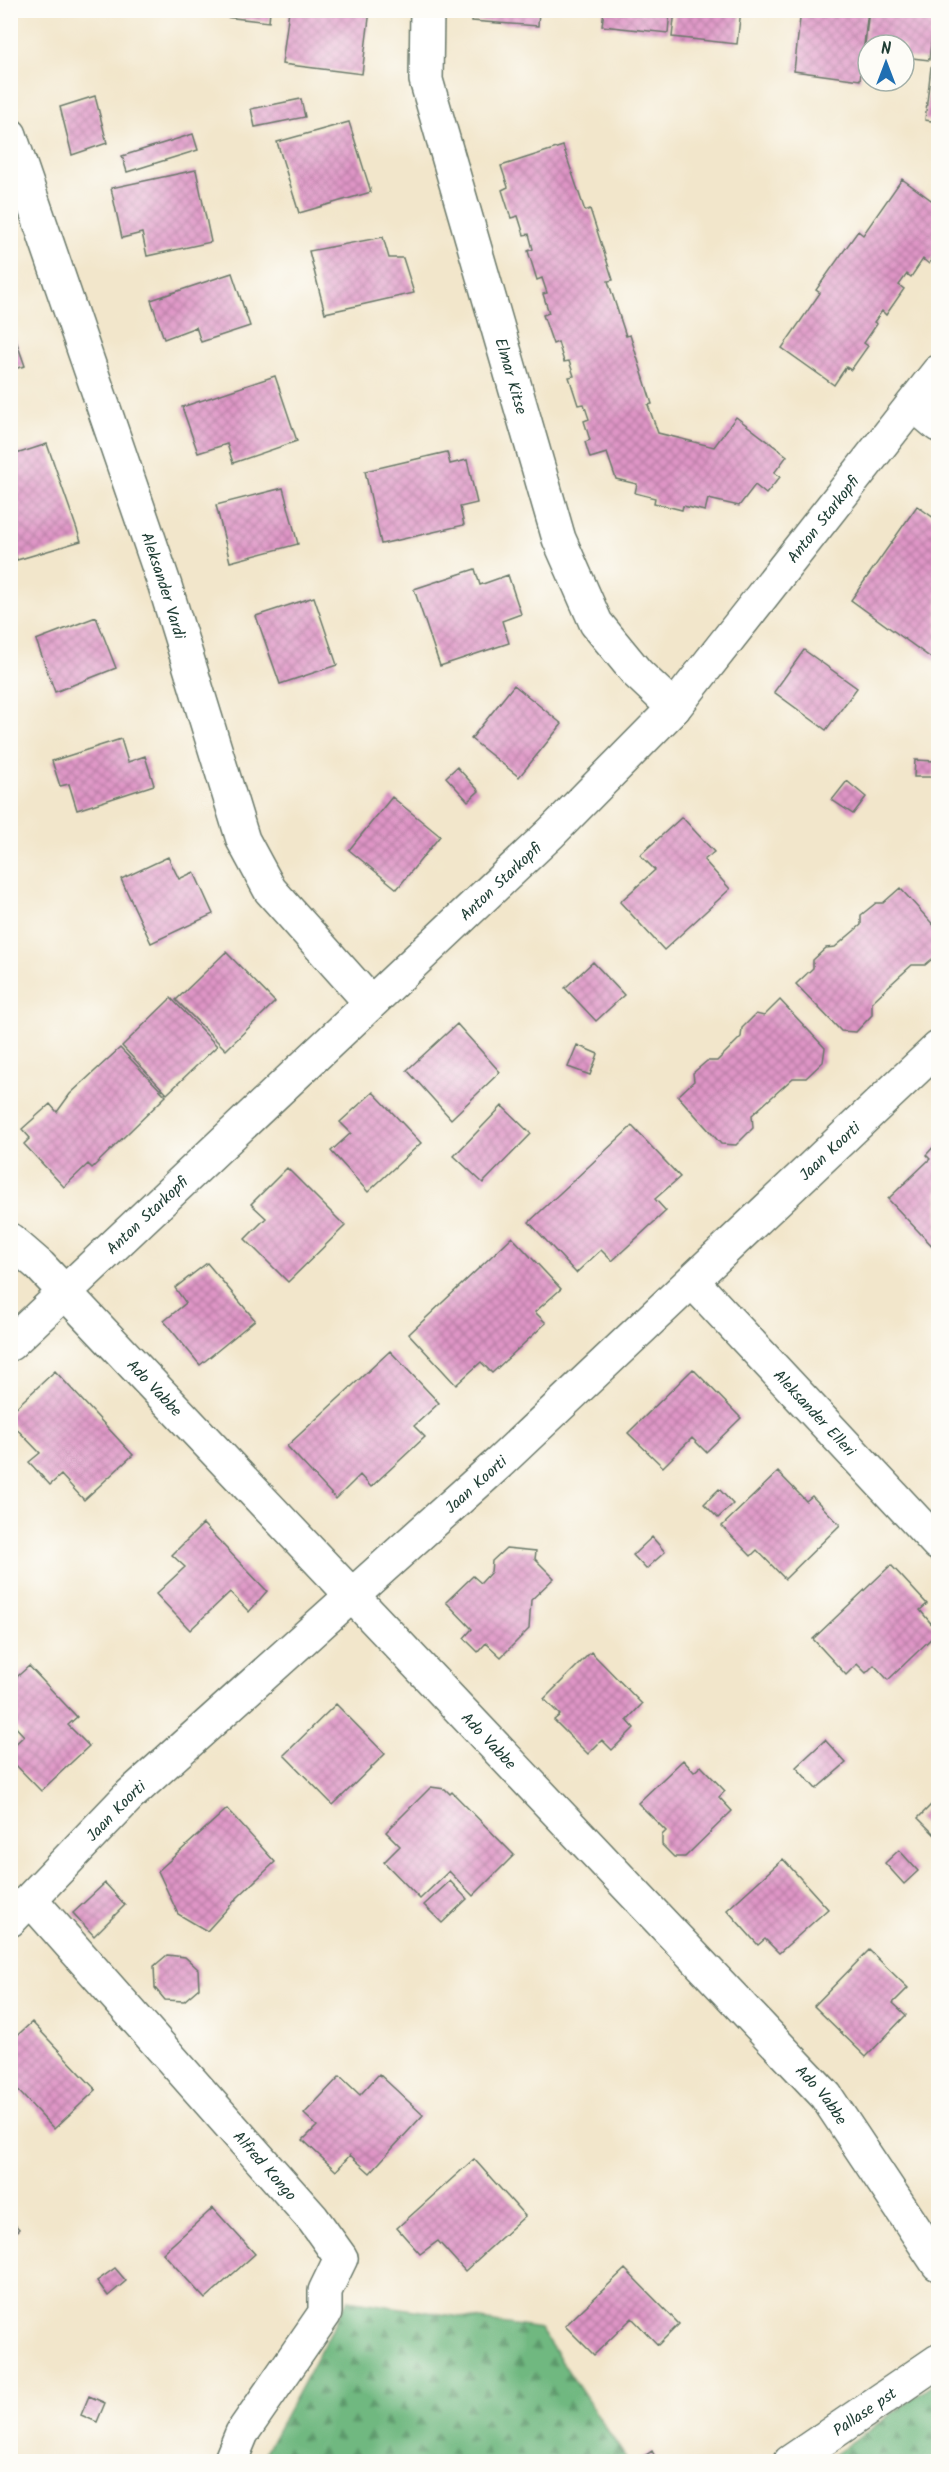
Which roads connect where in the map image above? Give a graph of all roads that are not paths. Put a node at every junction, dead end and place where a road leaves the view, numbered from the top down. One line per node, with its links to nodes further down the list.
1 (427, 10): 5 (street, Elmar Kitse)
2 (10, 135): 6 (street, Aleksander Vardi)
3 (939, 372): 4 (street, Anton Starkopfi)
4 (926, 415): 5 (street, Anton Starkopfi)
5 (674, 708): 6 (street, Anton Starkopfi)
6 (370, 1002): 10 (street, Anton Starkopfi)
7 (939, 1048): 9 (street, Jaan Koorti)
8 (10, 1240): 10 (street, Ado Vabbe)
9 (692, 1281): 12 (street, Aleksander Elleri); 13 (street, Jaan Koorti)
10 (66, 1293): 11 (street, Anton Starkopfi); 13 (street, Ado Vabbe)
11 (10, 1344)
12 (939, 1544)
13 (352, 1595): 14 (street, Jaan Koorti); 15 (street, Ado Vabbe)
14 (21, 1910): 17 (street, Alfred Kongo)
15 (939, 2264)
16 (939, 2361): 18 (street, Pallase pst)
17 (230, 2462)
18 (790, 2462)

